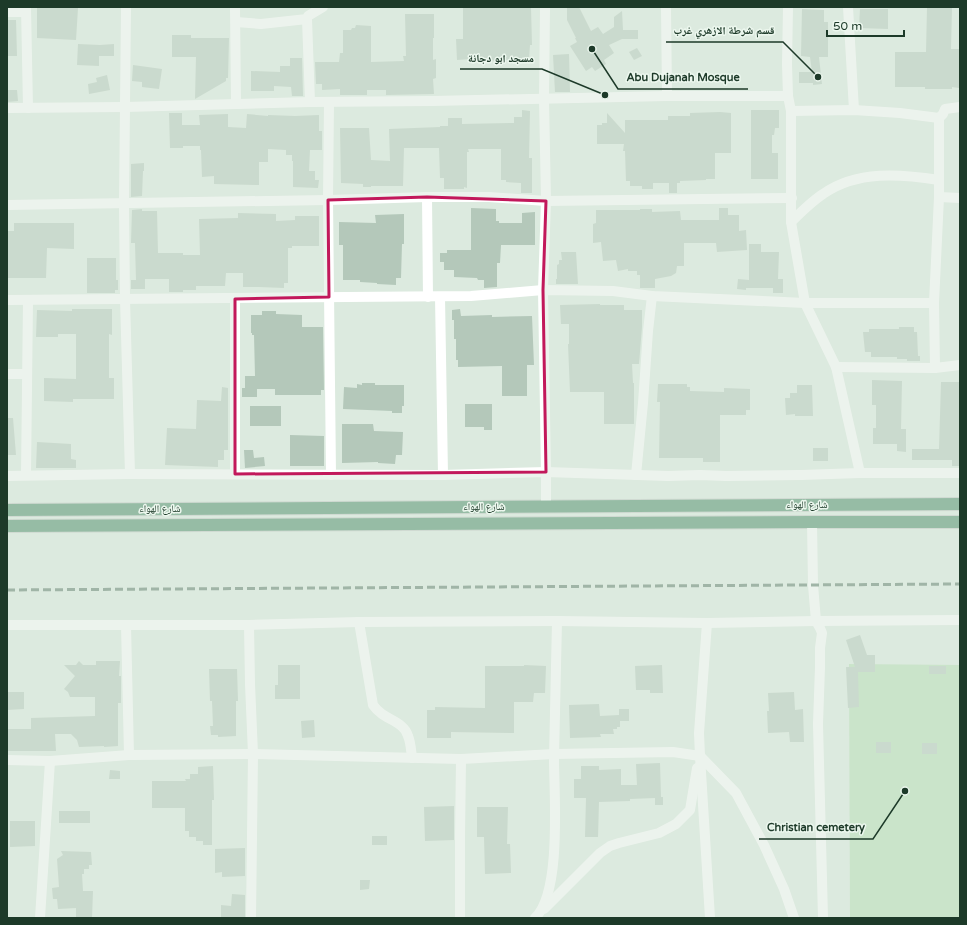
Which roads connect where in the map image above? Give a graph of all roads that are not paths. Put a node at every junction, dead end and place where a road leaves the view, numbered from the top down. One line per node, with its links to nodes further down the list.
1 (126, 7): 18 (street)
2 (235, 7): 11 (street)
3 (324, 7): 10 (street)
4 (545, 7): 14 (street)
5 (666, 7): 12 (street)
6 (788, 7): 13 (street)
7 (848, 7): 22 (street)
8 (26, 9): 9 (street); 21 (street)
9 (7, 12)
10 (307, 18): 11 (street); 15 (street)
11 (236, 22): 17 (street)
12 (667, 96): 13 (street); 14 (street)
13 (788, 96): 23 (street)
14 (544, 99): 16 (street); 31 (street)
15 (310, 102): 16 (street); 17 (street)
16 (329, 102): 30 (street)
17 (236, 104): 18 (street)
18 (125, 107): 21 (street); 32 (street)
19 (960, 107): 24 (street)
20 (7, 108): 21 (street)
21 (28, 108)
22 (854, 110): 23 (street); 24 (street)
23 (791, 111): 28 (street)
24 (939, 118): 25 (street)
25 (939, 180): 27 (street); 34 (street)
26 (427, 197): 30 (street); 31 (street); 39 (street)
27 (939, 197): 29 (street); 45 (street)
28 (792, 198): 31 (street); 34 (street)
29 (960, 198)
30 (328, 200): 32 (street); 38 (street)
31 (546, 201): 35 (street)
32 (124, 204): 33 (street); 40 (street)
33 (7, 205)
34 (791, 222): 44 (street)
35 (543, 290): 36 (street); 37 (street); 51 (street)
36 (440, 296): 39 (street); 58 (street)
37 (652, 296): 44 (street); 59 (street)
38 (329, 297): 39 (street); 41 (street); 57 (street)
39 (428, 297)
40 (125, 299): 41 (street); 43 (street); 54 (street)
41 (235, 299): 55 (street)
42 (7, 300): 43 (street)
43 (28, 300): 50 (street)
44 (805, 303): 45 (street); 47 (street)
45 (934, 303): 48 (street)
46 (960, 365): 48 (street)
47 (836, 367): 48 (street); 52 (street)
48 (935, 368)
49 (7, 374): 50 (street)
50 (27, 374): 56 (street)
51 (546, 472): 58 (street); 59 (street); 62 (street)
52 (860, 472): 53 (street); 59 (street)
53 (960, 473)
54 (130, 474): 55 (street); 56 (street)
55 (235, 474): 57 (street)
56 (26, 475): 60 (street)
57 (331, 475): 58 (street)
58 (443, 475)
59 (636, 475)
60 (7, 476)
61 (960, 504): 62 (highway, شارع الهواء)
62 (546, 507): 63 (highway, شارع الهواء)
63 (7, 510)
64 (812, 522): 65 (highway, شارع الهواء); 66 (highway, شارع الهواء); 69 (street)
65 (960, 522)
66 (7, 526)
67 (960, 620): 69 (street)
68 (557, 621): 70 (street); 71 (street); 76 (street)
69 (816, 621): 71 (street); 89 (street)
70 (359, 622): 74 (street); 79 (street)
71 (707, 623): 78 (street)
72 (7, 625): 73 (street)
73 (126, 625): 74 (street); 77 (street)
74 (249, 626): 75 (street)
75 (253, 754): 77 (street); 79 (street); 84 (street)
76 (554, 754): 78 (street); 80 (street); 86 (street)
77 (128, 755): 82 (street)
78 (700, 756): 86 (street); 87 (street); 88 (street)
79 (412, 758): 80 (street)
80 (461, 759): 85 (street)
81 (7, 760): 82 (street)
82 (50, 761): 83 (street)
83 (40, 918)
84 (251, 918)
85 (460, 918)
86 (536, 918)
87 (710, 918)
88 (794, 918)
89 (822, 918)

